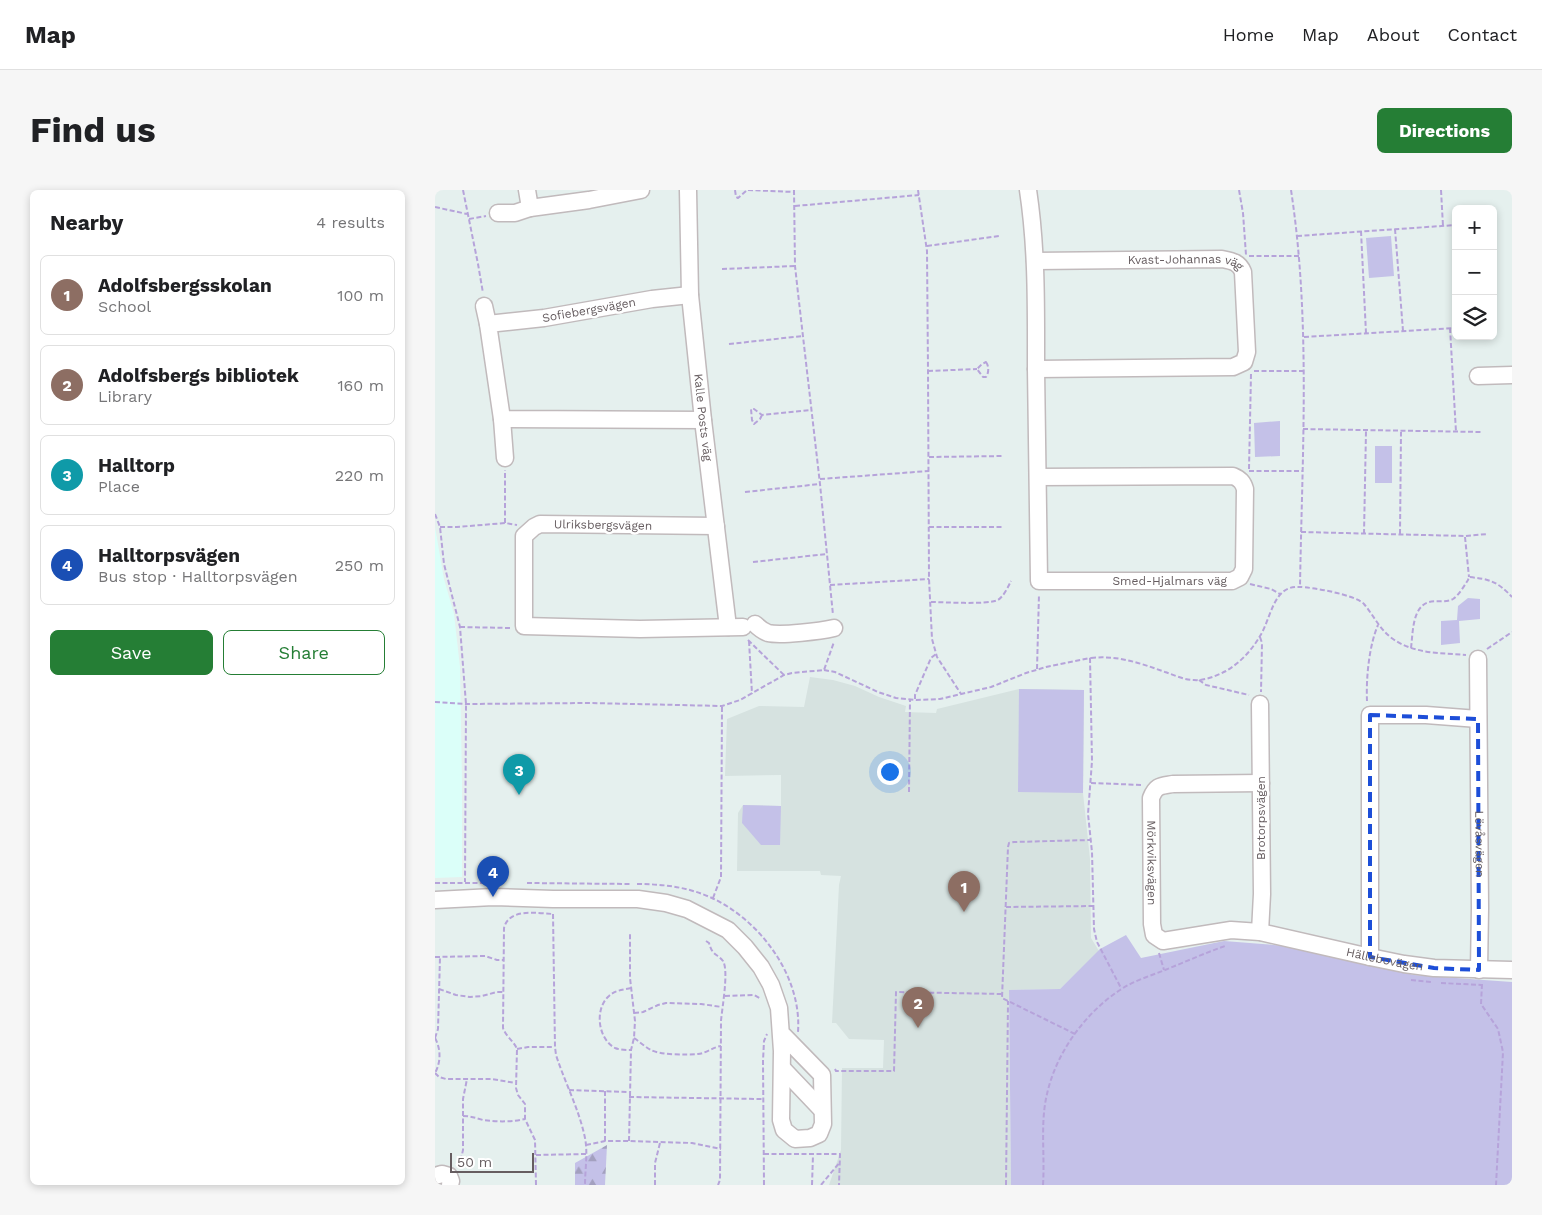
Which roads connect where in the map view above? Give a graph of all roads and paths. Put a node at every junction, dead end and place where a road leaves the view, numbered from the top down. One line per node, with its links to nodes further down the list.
1 (463, 190): 17 (path)
2 (527, 190): 16 (street)
3 (641, 190): 16 (street)
4 (688, 190): 31 (street, Kalle Posts väg)
5 (735, 190): 6 (path)
6 (747, 190): 12 (path)
7 (918, 190): 13 (path)
8 (1027, 190): 28 (street)
9 (1239, 190): 27 (path)
10 (1291, 190): 25 (path)
11 (1441, 190): 21 (path)
12 (794, 191): 14 (path)
13 (919, 195): 14 (path); 26 (path)
14 (795, 206): 29 (path)
15 (435, 207): 17 (path)
16 (530, 208): 18 (street)
17 (467, 214): 19 (path)
18 (498, 214): 19 (path)
19 (469, 219): 32 (path)
20 (1452, 225): 21 (path)
21 (1443, 226): 22 (path)
22 (1395, 229): 23 (path); 35 (path)
23 (1361, 232): 25 (path); 36 (path)
24 (999, 236): 26 (path)
25 (1297, 236): 27 (path)
26 (926, 246): 42 (path)
27 (1299, 256): 38 (path)
28 (1035, 261): 41 (street); 41 (street, Kvast-Johannas väg)
29 (795, 266): 30 (path); 37 (path)
30 (722, 269)
31 (689, 295): 33 (street, Sofiebergsvägen); 49 (street, Kalle Posts väg)
32 (484, 306): 33 (street)
33 (488, 324): 48 (street)
34 (1450, 328): 35 (path); 53 (path)
35 (1403, 331): 36 (path)
36 (1366, 334): 38 (path)
37 (803, 336): 39 (path); 46 (path)
38 (1304, 337): 43 (path)
39 (729, 344)
40 (977, 369): 40 (path); 42 (path)
41 (1036, 369): 60 (street)
42 (929, 371): 56 (path)
43 (1304, 371): 50 (path); 59 (path)
44 (1512, 375): 45 (street)
45 (1478, 376)
46 (811, 410): 47 (path); 61 (path)
47 (762, 415): 47 (path)
48 (502, 419): 49 (street); 57 (street)
49 (703, 420): 66 (street, Kalle Posts väg)
50 (1303, 429): 51 (path); 59 (path)
51 (1365, 430): 52 (path); 72 (path)
52 (1401, 431): 53 (path); 73 (path)
53 (1456, 432): 54 (path)
54 (1481, 432)
55 (1004, 456): 56 (path)
56 (929, 457): 58 (path)
57 (505, 458): 65 (path)
58 (929, 471): 61 (path); 69 (path)
59 (1302, 471): 71 (path)
60 (1038, 477): 78 (street, Smed-Hjalmars väg); 83 (street)
61 (819, 479): 62 (path)
62 (820, 484): 63 (path); 76 (path)
63 (745, 492)
64 (435, 514): 67 (path)
65 (505, 523): 67 (path); 68 (path)
66 (716, 526): 90 (street, Ulriksbergsvägen); 92 (street, Kalle Posts väg)
67 (440, 527): 89 (path)
68 (523, 527)
69 (929, 527): 70 (path); 80 (path)
70 (1003, 527)
71 (1301, 532): 72 (path); 84 (path)
72 (1364, 534): 73 (path)
73 (1400, 534): 75 (path)
74 (1488, 534): 75 (path)
75 (1465, 536): 79 (path)
76 (827, 554): 77 (path); 82 (path)
77 (753, 562)
78 (1240, 577): 83 (street, Smed-Hjalmars väg); 85 (path)
79 (1469, 577): 86 (path); 95 (path)
80 (929, 579): 82 (path); 87 (path)
81 (1011, 580): 87 (path)
82 (830, 585): 91 (path)
83 (1039, 585): 100 (path)
84 (1300, 587): 85 (path); 88 (path)
85 (1279, 594): 94 (path)
86 (1512, 597)
87 (931, 602): 96 (path)
88 (1378, 624): 95 (path); 111 (path)
89 (460, 627): 90 (path); 109 (path)
90 (517, 627): 92 (street)
91 (834, 628): 92 (street); 99 (path)
92 (744, 630): 101 (path); 103 (path)
93 (1512, 632): 97 (path)
94 (1260, 636): 102 (path); 107 (path)
95 (1411, 648): 97 (path)
96 (936, 654): 104 (path); 106 (path)
97 (1477, 655): 112 (street, Lövåsvägen)
98 (1090, 658): 100 (path); 102 (path); 113 (path)
99 (824, 670): 101 (path); 105 (path)
100 (1037, 670): 104 (path)
101 (784, 675): 103 (path)
102 (1199, 680): 107 (path)
103 (752, 694): 110 (path)
104 (961, 695): 106 (path)
105 (910, 699): 106 (path); 116 (path)
106 (915, 700)
107 (1261, 700): 114 (street, Brotorpsvägen)
108 (435, 702): 109 (path)
109 (466, 704): 110 (path); 118 (path)
110 (722, 706): 119 (path)
111 (1369, 708): 112 (street); 129 (street)
112 (1478, 719): 132 (street, Lövåsvägen)
113 (1090, 783): 115 (path); 117 (path)
114 (1261, 783): 115 (street); 123 (street, Brotorpsvägen)
115 (1154, 791): 123 (street, Mörkviksvägen)
116 (909, 792)
117 (1091, 840): 121 (path); 122 (path)
118 (435, 883)
119 (713, 898)
120 (435, 900): 145 (street)
121 (1093, 906): 122 (path); 135 (path)
122 (1006, 907): 138 (path)
123 (1260, 932): 129 (street, Hällebovägen)
124 (631, 934): 134 (path)
125 (706, 941): 139 (path)
126 (1230, 945): 135 (path)
127 (435, 956): 128 (path)
128 (440, 957): 130 (path); 136 (path)
129 (1370, 957): 132 (street, Hällebovägen)
130 (504, 960): 137 (path); 151 (path)
131 (1512, 970): 132 (street, Hällebovägen)
132 (1481, 977): 133 (path); 193 (path)
133 (1408, 979)
134 (631, 988): 143 (path); 153 (path)
135 (1121, 988): 147 (path)
136 (439, 989): 137 (path); 148 (path)
137 (504, 992): 152 (path)
138 (1002, 994): 140 (path); 155 (path)
139 (725, 996): 141 (path); 142 (path)
140 (1008, 1002): 147 (path); 191 (path)
141 (763, 1004)
142 (722, 1007): 143 (path); 150 (path)
143 (635, 1013): 149 (path)
144 (799, 1028): 146 (path)
145 (782, 1031): 154 (street); 162 (street); 165 (path)
146 (802, 1033)
147 (1075, 1034): 192 (path)
148 (435, 1038): 157 (path)
149 (634, 1038): 150 (path); 153 (path)
150 (721, 1046): 166 (path)
151 (555, 1047): 152 (path); 160 (path)
152 (517, 1049): 159 (path)
153 (631, 1050): 163 (path)
154 (782, 1051): 156 (street); 162 (street)
155 (830, 1064)
156 (783, 1069): 167 (street); 167 (street)
157 (435, 1073): 158 (path)
158 (467, 1079): 159 (path); 168 (path)
159 (515, 1082): 169 (path)
160 (569, 1090): 161 (path); 173 (path)
161 (605, 1091): 163 (path); 170 (path)
162 (823, 1091): 167 (street)
163 (629, 1092): 164 (path)
164 (629, 1097): 166 (path); 171 (path)
165 (763, 1098): 166 (path); 176 (path)
166 (722, 1099): 174 (path)
167 (822, 1110)
168 (463, 1116): 169 (path); 180 (path)
169 (525, 1119): 177 (path)
170 (605, 1141): 171 (path); 173 (path)
171 (629, 1141): 172 (path)
172 (660, 1142): 174 (path); 185 (path)
173 (586, 1145): 175 (path)
174 (721, 1149): 186 (path)
175 (586, 1154): 177 (path); 184 (path)
176 (764, 1154): 178 (path); 187 (path)
177 (536, 1155): 183 (path)
178 (813, 1155): 179 (path); 188 (path)
179 (840, 1162): 189 (path); 190 (path)
180 (459, 1170)
181 (435, 1176): 182 (street)
182 (450, 1185)
183 (536, 1185)
184 (585, 1185)
185 (655, 1185)
186 (718, 1185)
187 (764, 1185)
188 (812, 1185)
189 (821, 1185)
190 (839, 1185)
191 (1006, 1185)
192 (1043, 1185)
193 (1496, 1185)

